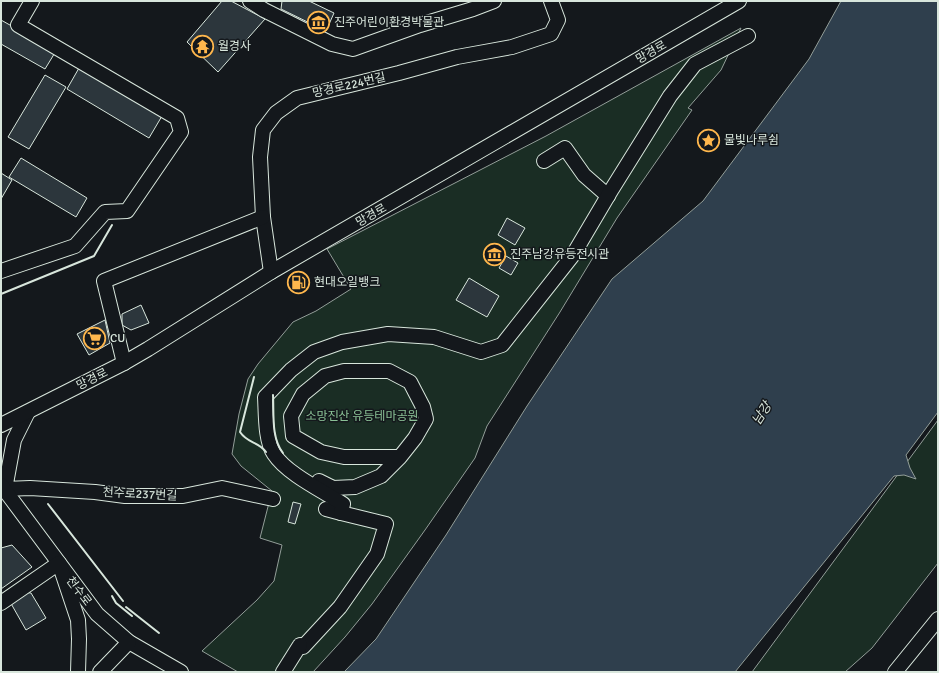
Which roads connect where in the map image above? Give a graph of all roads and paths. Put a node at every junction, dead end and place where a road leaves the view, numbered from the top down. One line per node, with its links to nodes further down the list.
1 (32, 1): 10 (street)
2 (250, 1): 3 (street)
3 (494, 1)
4 (551, 1): 9 (street, 망경로224번길)
5 (739, 1): 11 (street, 망경로)
6 (748, 36): 8 (street)
7 (544, 161): 8 (street)
8 (608, 196): 15 (street)
9 (263, 217): 11 (street, 망경로224번길); 12 (street)
10 (1, 271)
11 (271, 272): 12 (street, 망경로)
12 (124, 363): 13 (street, 망경로)
13 (28, 412): 14 (street, 망경로); 17 (street)
14 (2, 424)
15 (273, 454): 16 (street); 20 (street)
16 (400, 457): 16 (street)
17 (3, 487): 18 (street, 천수로237번길); 21 (street, 천수로)
18 (273, 499)
19 (326, 509): 20 (street)
20 (341, 513): 28 (street)
21 (59, 563): 22 (street); 24 (street, 천수로); 25 (street)
22 (1, 603)
23 (938, 619): 29 (street)
24 (129, 642): 26 (street); 27 (street, 천수로)
25 (78, 672)
26 (100, 672)
27 (181, 672)
28 (283, 672)
29 (896, 672)

